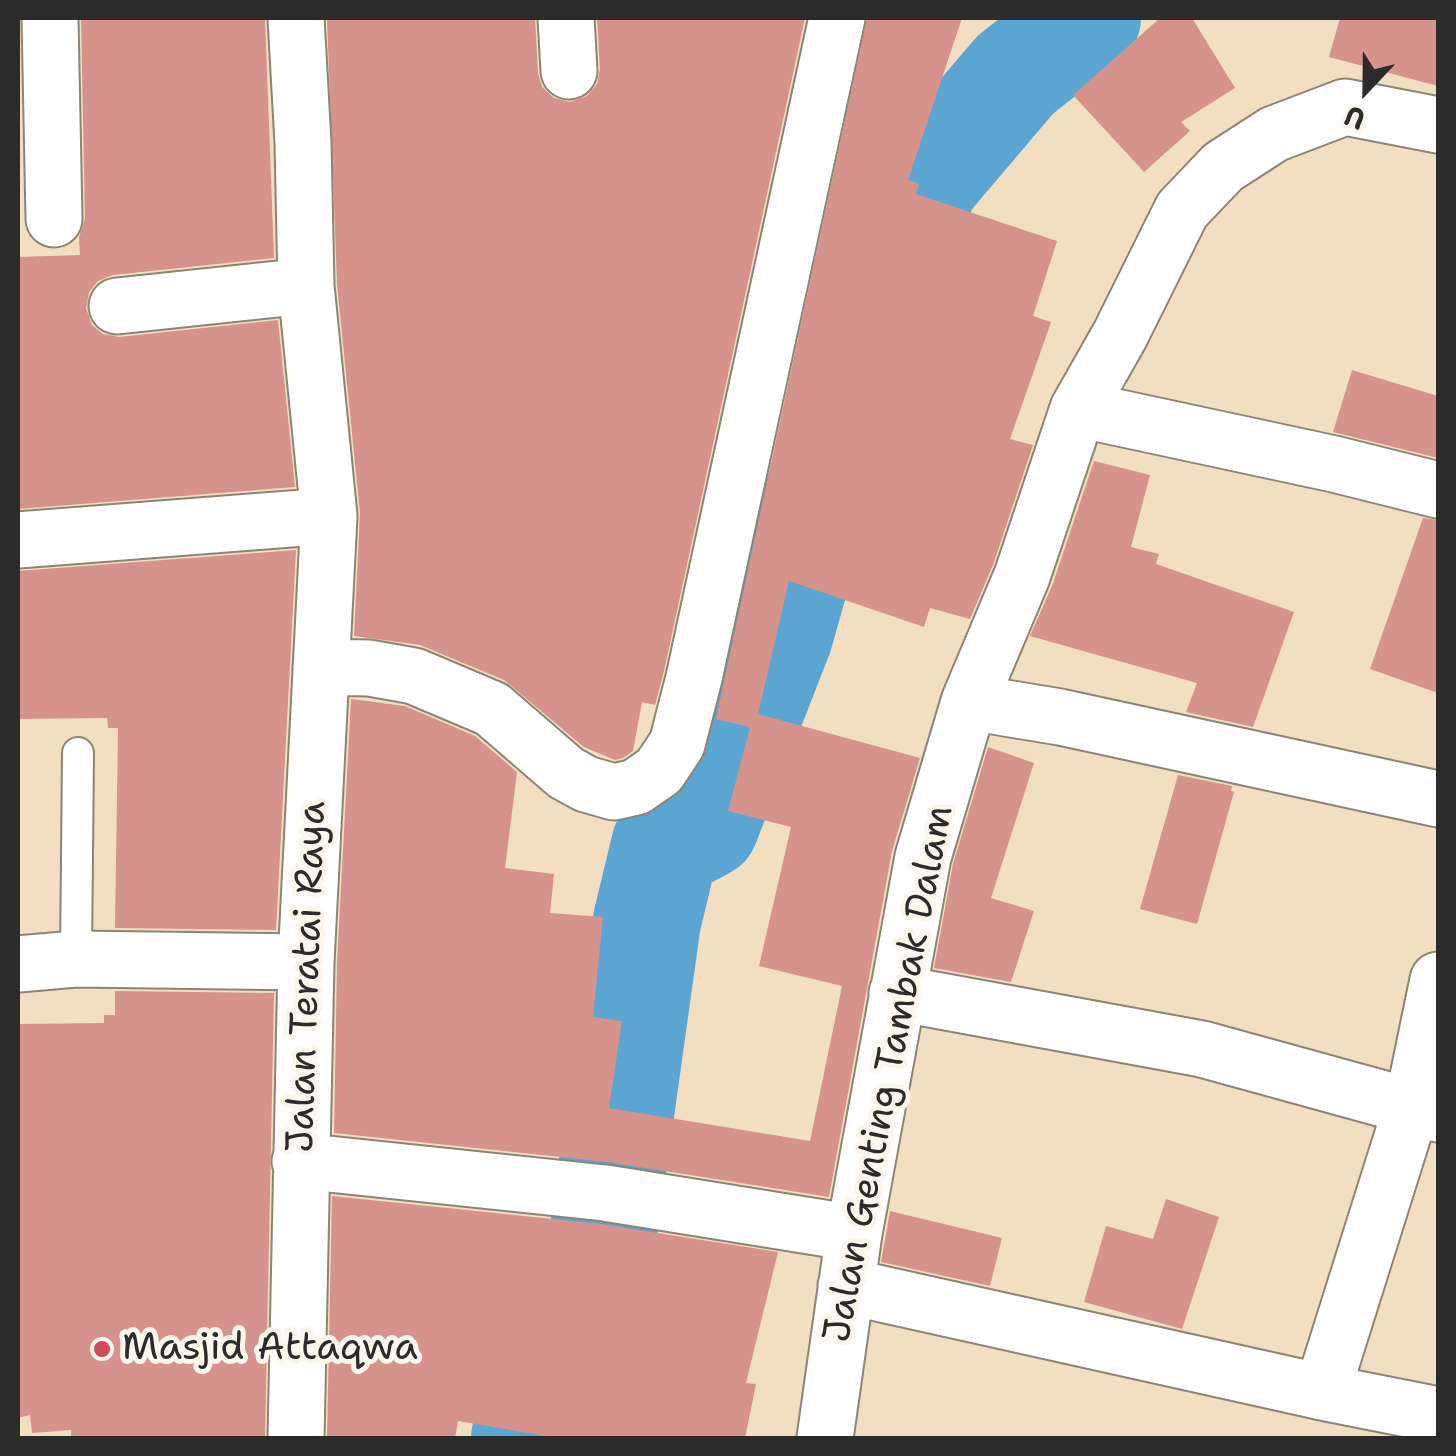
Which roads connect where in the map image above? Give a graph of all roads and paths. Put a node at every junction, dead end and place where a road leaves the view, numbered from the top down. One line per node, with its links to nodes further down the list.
1 (50, 18): 5 (street)
2 (296, 18): 6 (street, Jalan Teratai Raya)
3 (837, 18): 12 (street)
4 (1438, 125): 8 (street, Jalan Genting Tambak Dalam)
5 (54, 219)
6 (306, 286): 7 (street); 10 (street, Jalan Teratai Raya)
7 (117, 306)
8 (1078, 408): 9 (street); 13 (street, Jalan Genting Tambak Dalam)
9 (1438, 490)
10 (329, 516): 11 (street); 12 (street, Jalan Teratai Raya)
11 (18, 540)
12 (321, 666): 17 (street, Jalan Teratai Raya)
13 (969, 702): 15 (street); 20 (street, Jalan Genting Tambak Dalam)
14 (78, 753): 16 (lane)
15 (1438, 799)
16 (76, 959): 17 (street); 18 (street)
17 (306, 962): 22 (street, Jalan Teratai Raya)
18 (18, 964)
19 (1438, 980): 21 (street)
20 (898, 993): 21 (street); 23 (street, Jalan Genting Tambak Dalam)
21 (1425, 1110): 25 (street)
22 (300, 1160): 23 (street); 27 (street, Jalan Teratai Raya)
23 (854, 1234): 24 (street, Jalan Genting Tambak Dalam)
24 (846, 1286): 25 (street); 28 (street, Jalan Genting Tambak Dalam)
25 (1322, 1392): 26 (street)
26 (1438, 1415)
27 (296, 1438)
28 (825, 1438)

